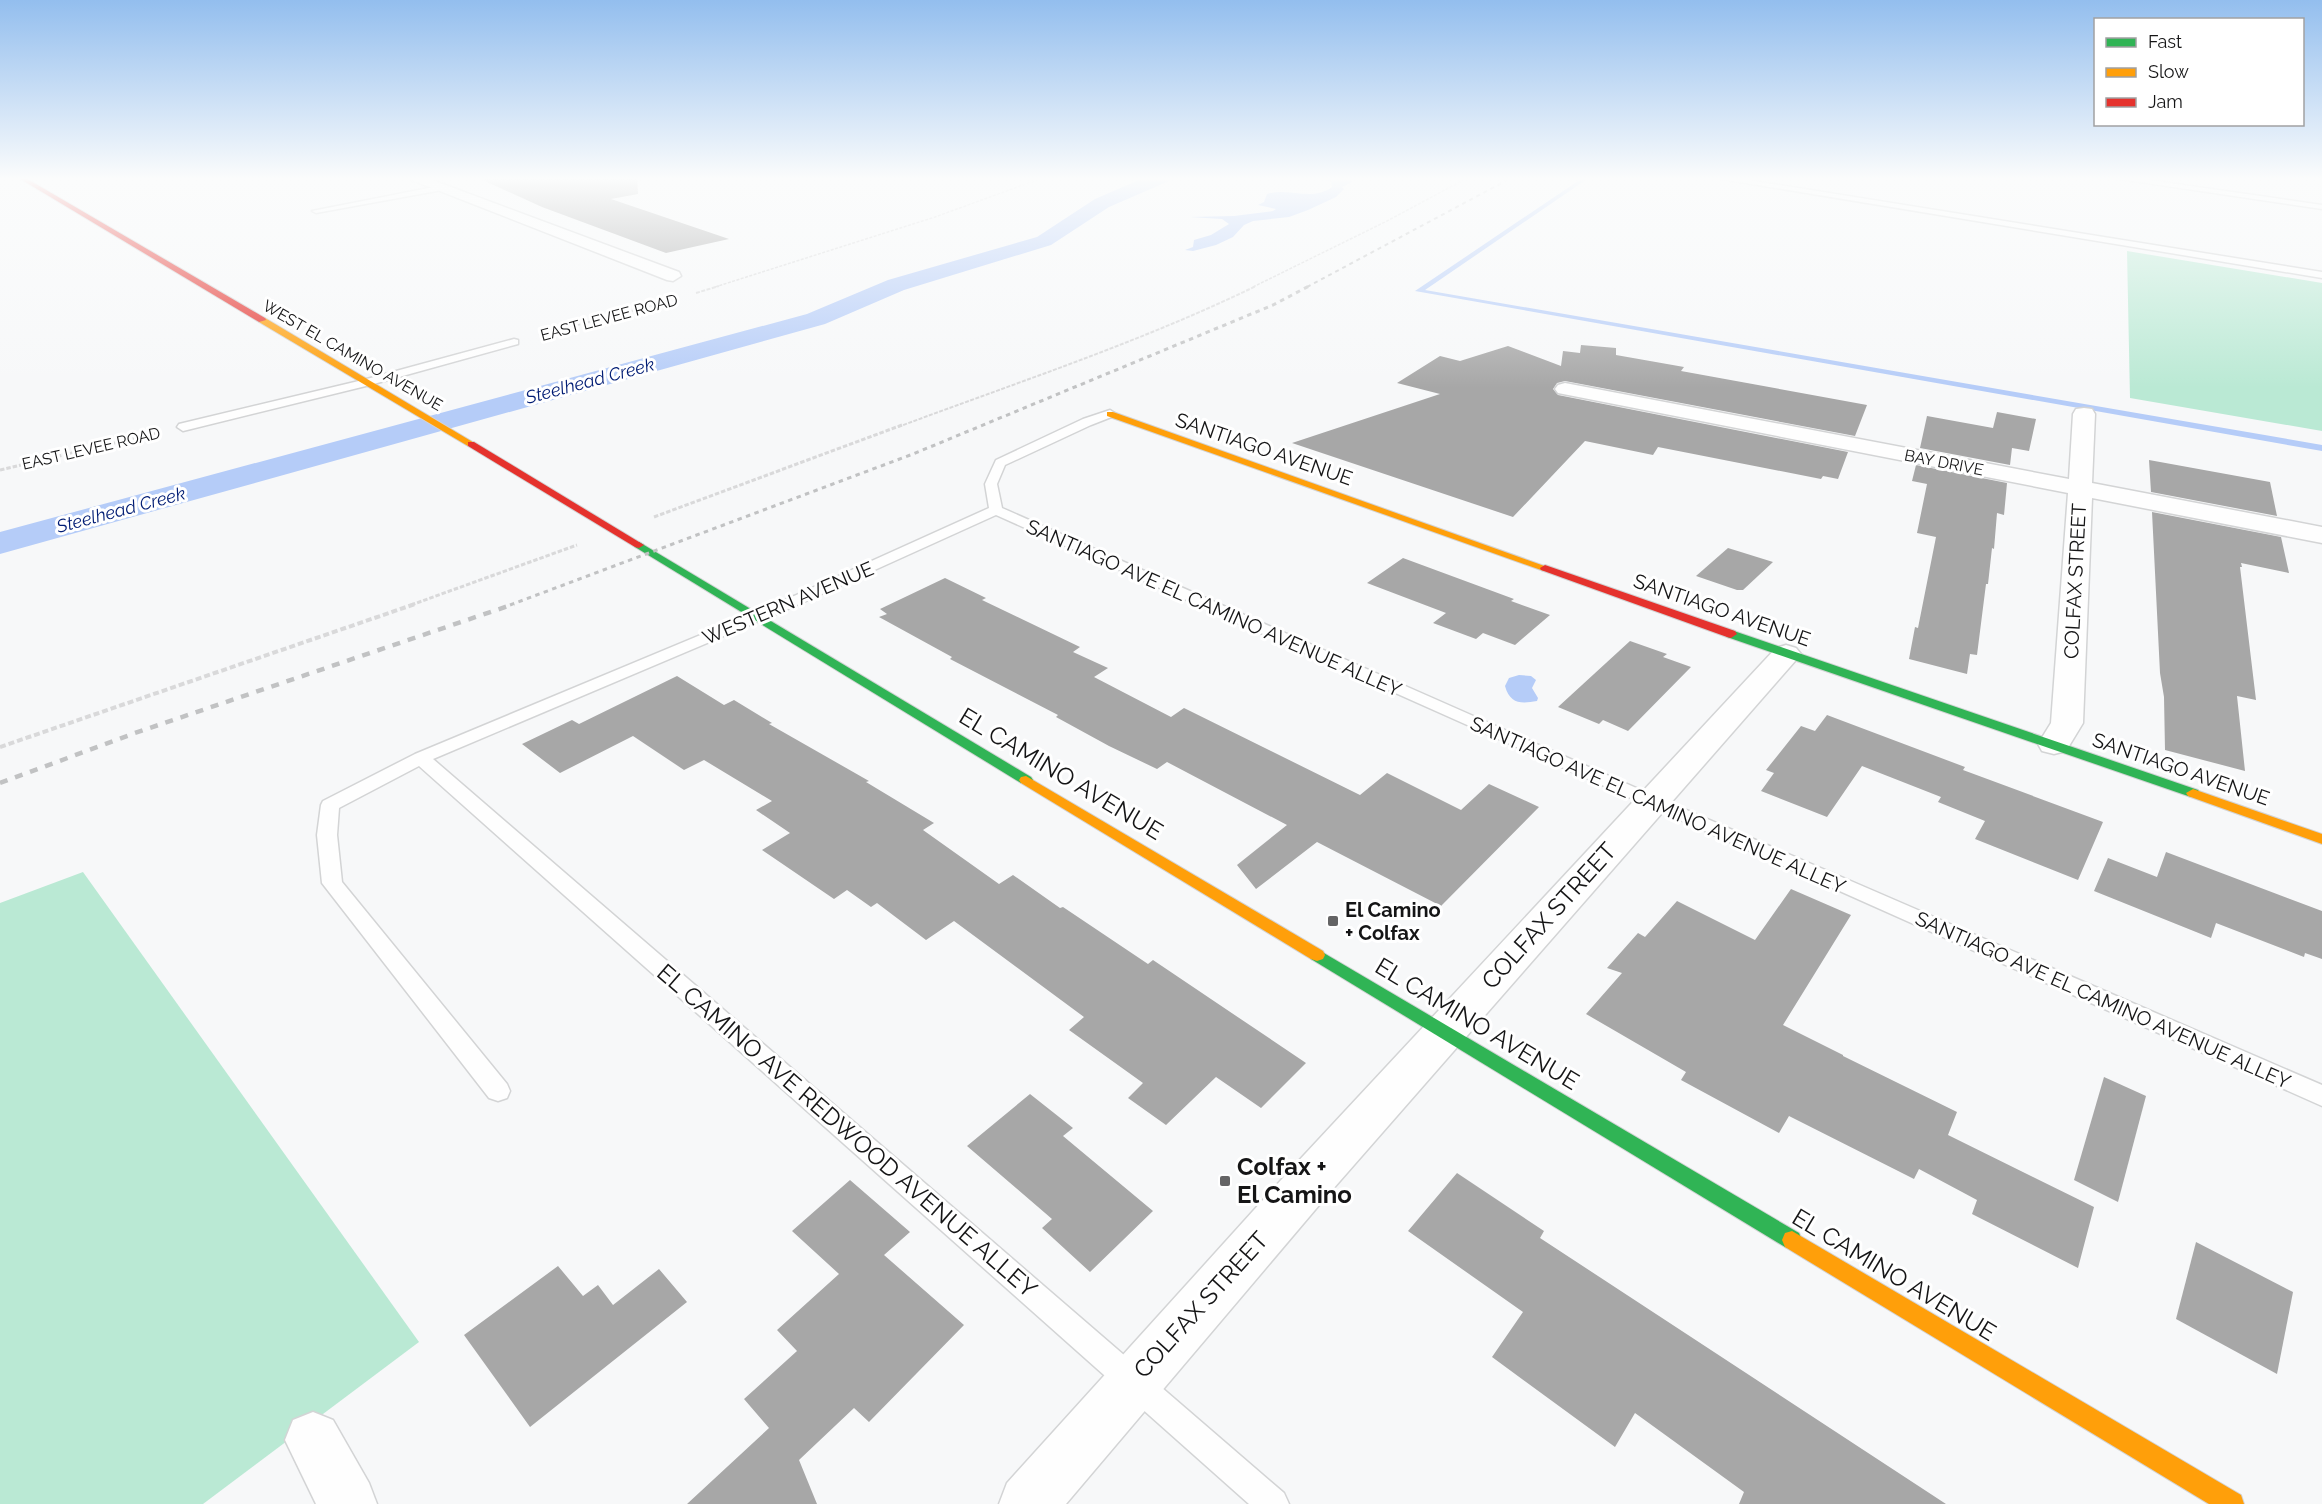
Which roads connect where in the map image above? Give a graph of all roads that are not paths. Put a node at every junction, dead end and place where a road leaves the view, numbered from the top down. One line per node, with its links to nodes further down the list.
1 (138, 247): 7 (main road, WEST EL CAMINO AVENUE)
2 (596, 247): 5 (street)
3 (2149, 247): 4 (lane)
4 (2322, 275)
5 (673, 276)
6 (514, 342): 7 (lane)
7 (366, 383): 11 (lane); 13 (main road, WEST EL CAMINO AVENUE)
8 (1565, 389): 12 (street, BAY DRIVE)
9 (1110, 414): 14 (lane); 17 (main road, SANTIAGO AVENUE)
10 (2084, 414): 12 (street, COLFAX STREET)
11 (183, 427)
12 (2080, 488): 15 (street, BAY DRIVE); 18 (street, COLFAX STREET)
13 (578, 507): 16 (main road, EL CAMINO AVENUE)
14 (996, 510): 16 (lane, WESTERN AVENUE); 20 (lane, SANTIAGO AVE EL CAMINO AVENUE ALLEY)
15 (2322, 535)
16 (756, 618): 19 (lane, WESTERN AVENUE); 22 (main road, EL CAMINO AVENUE)
17 (1786, 654): 18 (main road, SANTIAGO AVENUE); 20 (street, COLFAX STREET)
18 (2054, 744): 21 (main road, SANTIAGO AVENUE)
19 (422, 759): 23 (lane, WESTERN AVENUE); 25 (lane, EL CAMINO AVE REDWOOD AVENUE ALLEY)
20 (1652, 802): 22 (street, COLFAX STREET); 24 (lane, SANTIAGO AVE EL CAMINO AVENUE ALLEY)
21 (2322, 839)
22 (1445, 1031): 25 (street, COLFAX STREET); 30 (main road, EL CAMINO AVENUE)
23 (498, 1091)
24 (2322, 1096)
25 (1133, 1381): 28 (street, COLFAX STREET); 29 (lane, EL CAMINO AVE REDWOOD AVENUE ALLEY)
26 (313, 1440): 27 (street)
27 (348, 1504)
28 (1028, 1504)
29 (1273, 1504)
30 (2232, 1504)

